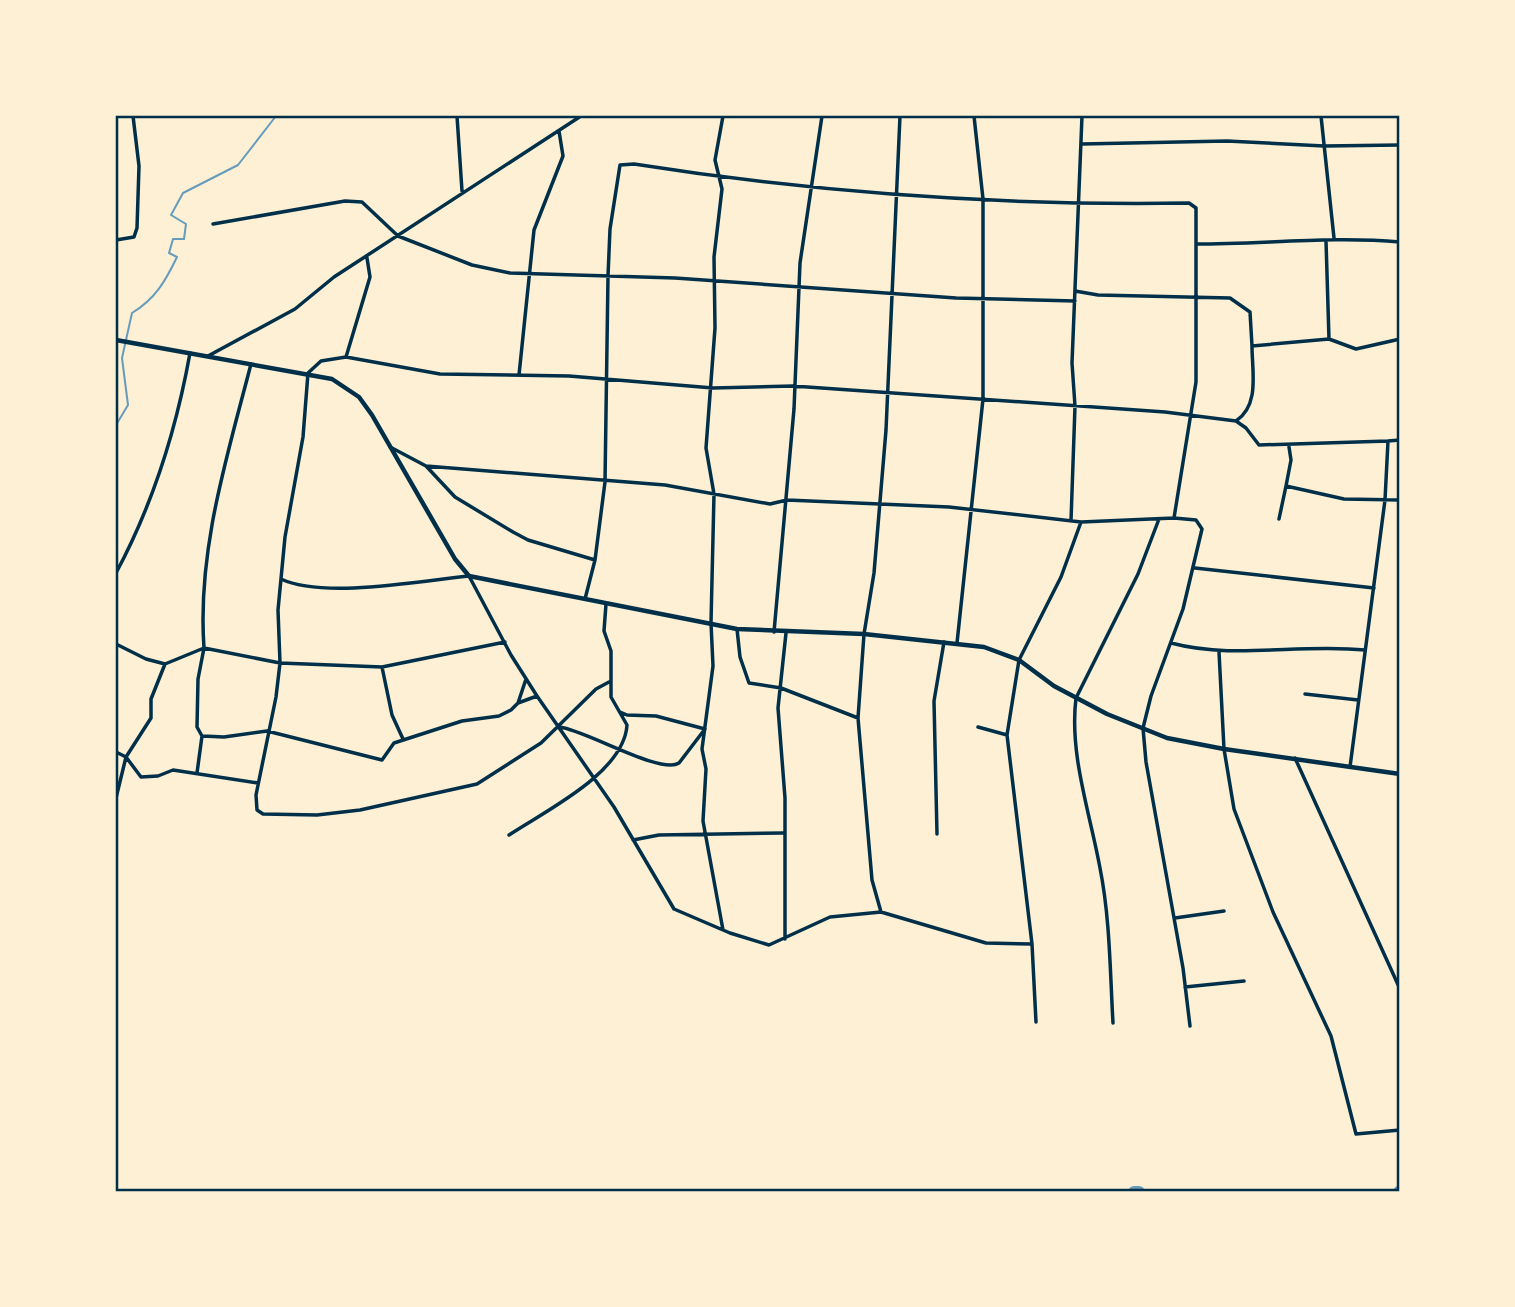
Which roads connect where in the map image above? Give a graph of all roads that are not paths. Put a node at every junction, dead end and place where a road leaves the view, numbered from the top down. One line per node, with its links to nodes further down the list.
1 (133, 116): 23 (street)
2 (457, 116): 16 (street)
3 (581, 116): 10 (street)
4 (723, 116): 14 (street)
5 (822, 116): 15 (street)
6 (900, 116): 17 (street)
7 (974, 116): 18 (street)
8 (1082, 116): 11 (street)
9 (1321, 116): 13 (street)
10 (559, 131): 16 (street); 28 (street)
11 (1082, 144): 13 (street); 19 (street)
12 (1399, 145): 13 (street)
13 (1324, 146): 22 (street)
14 (719, 177): 15 (street); 29 (street); 30 (street)
15 (812, 186): 17 (street); 31 (street)
16 (462, 191): 21 (street)
17 (894, 197): 18 (street); 33 (street)
18 (982, 199): 19 (street); 35 (street)
19 (1079, 203): 26 (street); 32 (street)
20 (213, 224): 21 (street)
21 (398, 236): 27 (street); 28 (street)
22 (1334, 238): 24 (street); 25 (street)
23 (116, 240)
24 (1326, 241): 26 (street); 37 (street)
25 (1399, 242)
26 (1196, 244): 34 (street)
27 (367, 258): 42 (street); 43 (street)
28 (528, 274): 29 (street); 46 (street)
29 (608, 276): 30 (street); 47 (street)
30 (713, 282): 31 (street); 49 (street)
31 (800, 287): 33 (street); 48 (street)
32 (1075, 291): 34 (street); 36 (street)
33 (891, 294): 35 (street); 50 (street)
34 (1196, 297): 40 (street); 53 (street)
35 (981, 299): 36 (street); 51 (street)
36 (1075, 301): 52 (street)
37 (1329, 339): 38 (street); 40 (street)
38 (1399, 339)
39 (116, 340): 41 (street)
40 (1252, 346): 54 (street)
41 (190, 353): 42 (street); 75 (street)
42 (208, 356): 44 (street)
43 (346, 357): 45 (street); 46 (street)
44 (251, 364): 45 (street); 91 (street)
45 (308, 373): 58 (street); 77 (street)
46 (519, 375): 47 (street)
47 (607, 381): 49 (street); 60 (street)
48 (793, 386): 49 (street); 50 (street); 63 (street)
49 (713, 387): 62 (street)
50 (886, 392): 51 (street); 66 (street)
51 (983, 399): 52 (street); 67 (street)
52 (1075, 406): 53 (street); 71 (street)
53 (1190, 415): 54 (street); 68 (street)
54 (1236, 421): 57 (street)
55 (1397, 440): 56 (street)
56 (1388, 441): 57 (street); 64 (street)
57 (1289, 446): 61 (street)
58 (390, 447): 59 (street); 76 (street)
59 (426, 466): 60 (street); 73 (street)
60 (605, 482): 62 (street); 73 (street)
61 (1286, 486): 64 (street); 70 (street)
62 (714, 494): 63 (street); 81 (street)
63 (787, 500): 66 (street); 83 (street)
64 (1385, 500): 65 (street); 78 (street)
65 (1399, 500)
66 (880, 505): 67 (street); 85 (street)
67 (971, 509): 71 (street); 88 (street)
68 (1174, 518): 69 (street); 74 (street)
69 (1159, 519): 72 (street); 103 (street)
70 (1279, 519)
71 (1071, 521): 72 (street)
72 (1082, 522): 94 (street)
73 (594, 559): 79 (street)
74 (1195, 568): 78 (street); 89 (street)
75 (116, 573)
76 (469, 576): 77 (street); 79 (street); 86 (street)
77 (281, 579): 95 (street)
78 (1374, 588): 92 (street)
79 (585, 600): 80 (street)
80 (606, 604): 81 (street); 99 (street)
81 (711, 623): 82 (street); 111 (street)
82 (737, 628): 83 (street); 100 (street)
83 (774, 632): 84 (street)
84 (786, 633): 85 (street); 100 (street)
85 (864, 634): 87 (street); 107 (street)
86 (505, 642): 97 (street); 98 (street)
87 (944, 642): 88 (street); 128 (street)
88 (957, 643): 94 (street)
89 (1171, 643): 93 (street); 110 (street)
90 (116, 644): 96 (street)
91 (204, 648): 95 (street); 96 (street); 114 (street)
92 (1365, 650): 93 (street); 104 (street)
93 (1219, 652): 116 (street)
94 (1019, 660): 103 (street); 113 (street)
95 (280, 663): 97 (street); 112 (street)
96 (165, 664): 119 (street)
97 (382, 667): 115 (street)
98 (526, 679): 102 (street); 105 (street)
99 (610, 682): 106 (street); 108 (street)
100 (781, 688): 107 (street); 127 (street)
101 (1305, 694): 104 (street)
102 (537, 696): 105 (street); 108 (street)
103 (1076, 698): 110 (street); 144 (street)
104 (1358, 700): 121 (street)
105 (518, 703): 115 (street)
106 (619, 711): 111 (street); 117 (street)
107 (858, 718): 133 (street)
108 (559, 727): 117 (street); 124 (street); 125 (street)
109 (978, 727): 113 (street)
110 (1143, 728): 116 (street); 134 (street)
111 (705, 729): 117 (street); 130 (street)
112 (267, 731): 114 (street); 115 (street); 125 (street)
113 (1007, 735): 137 (street)
114 (202, 736): 122 (street)
115 (403, 740)
116 (1224, 749): 120 (street); 146 (street)
117 (618, 750): 124 (street)
118 (116, 752): 119 (street)
119 (126, 757): 122 (street); 126 (street)
120 (1295, 758): 121 (street); 138 (street)
121 (1350, 767): 123 (street)
122 (197, 773): 125 (street)
123 (1399, 774)
124 (594, 778): 129 (street); 131 (street)
125 (258, 783)
126 (116, 798)
127 (783, 834): 130 (street); 136 (street)
128 (937, 834)
129 (509, 835)
130 (706, 836): 131 (street); 135 (street)
131 (633, 839): 135 (street)
132 (1224, 911): 134 (street)
133 (881, 912): 136 (street); 137 (street)
134 (1175, 918): 141 (street)
135 (723, 930): 136 (street)
136 (785, 939)
137 (1032, 944): 143 (street)
138 (1391, 968): 139 (street); 142 (street)
139 (1399, 969)
140 (1244, 981): 141 (street)
141 (1185, 986): 145 (street)
142 (1399, 989)
143 (1036, 1022)
144 (1113, 1023)
145 (1191, 1026)
146 (1399, 1130)

